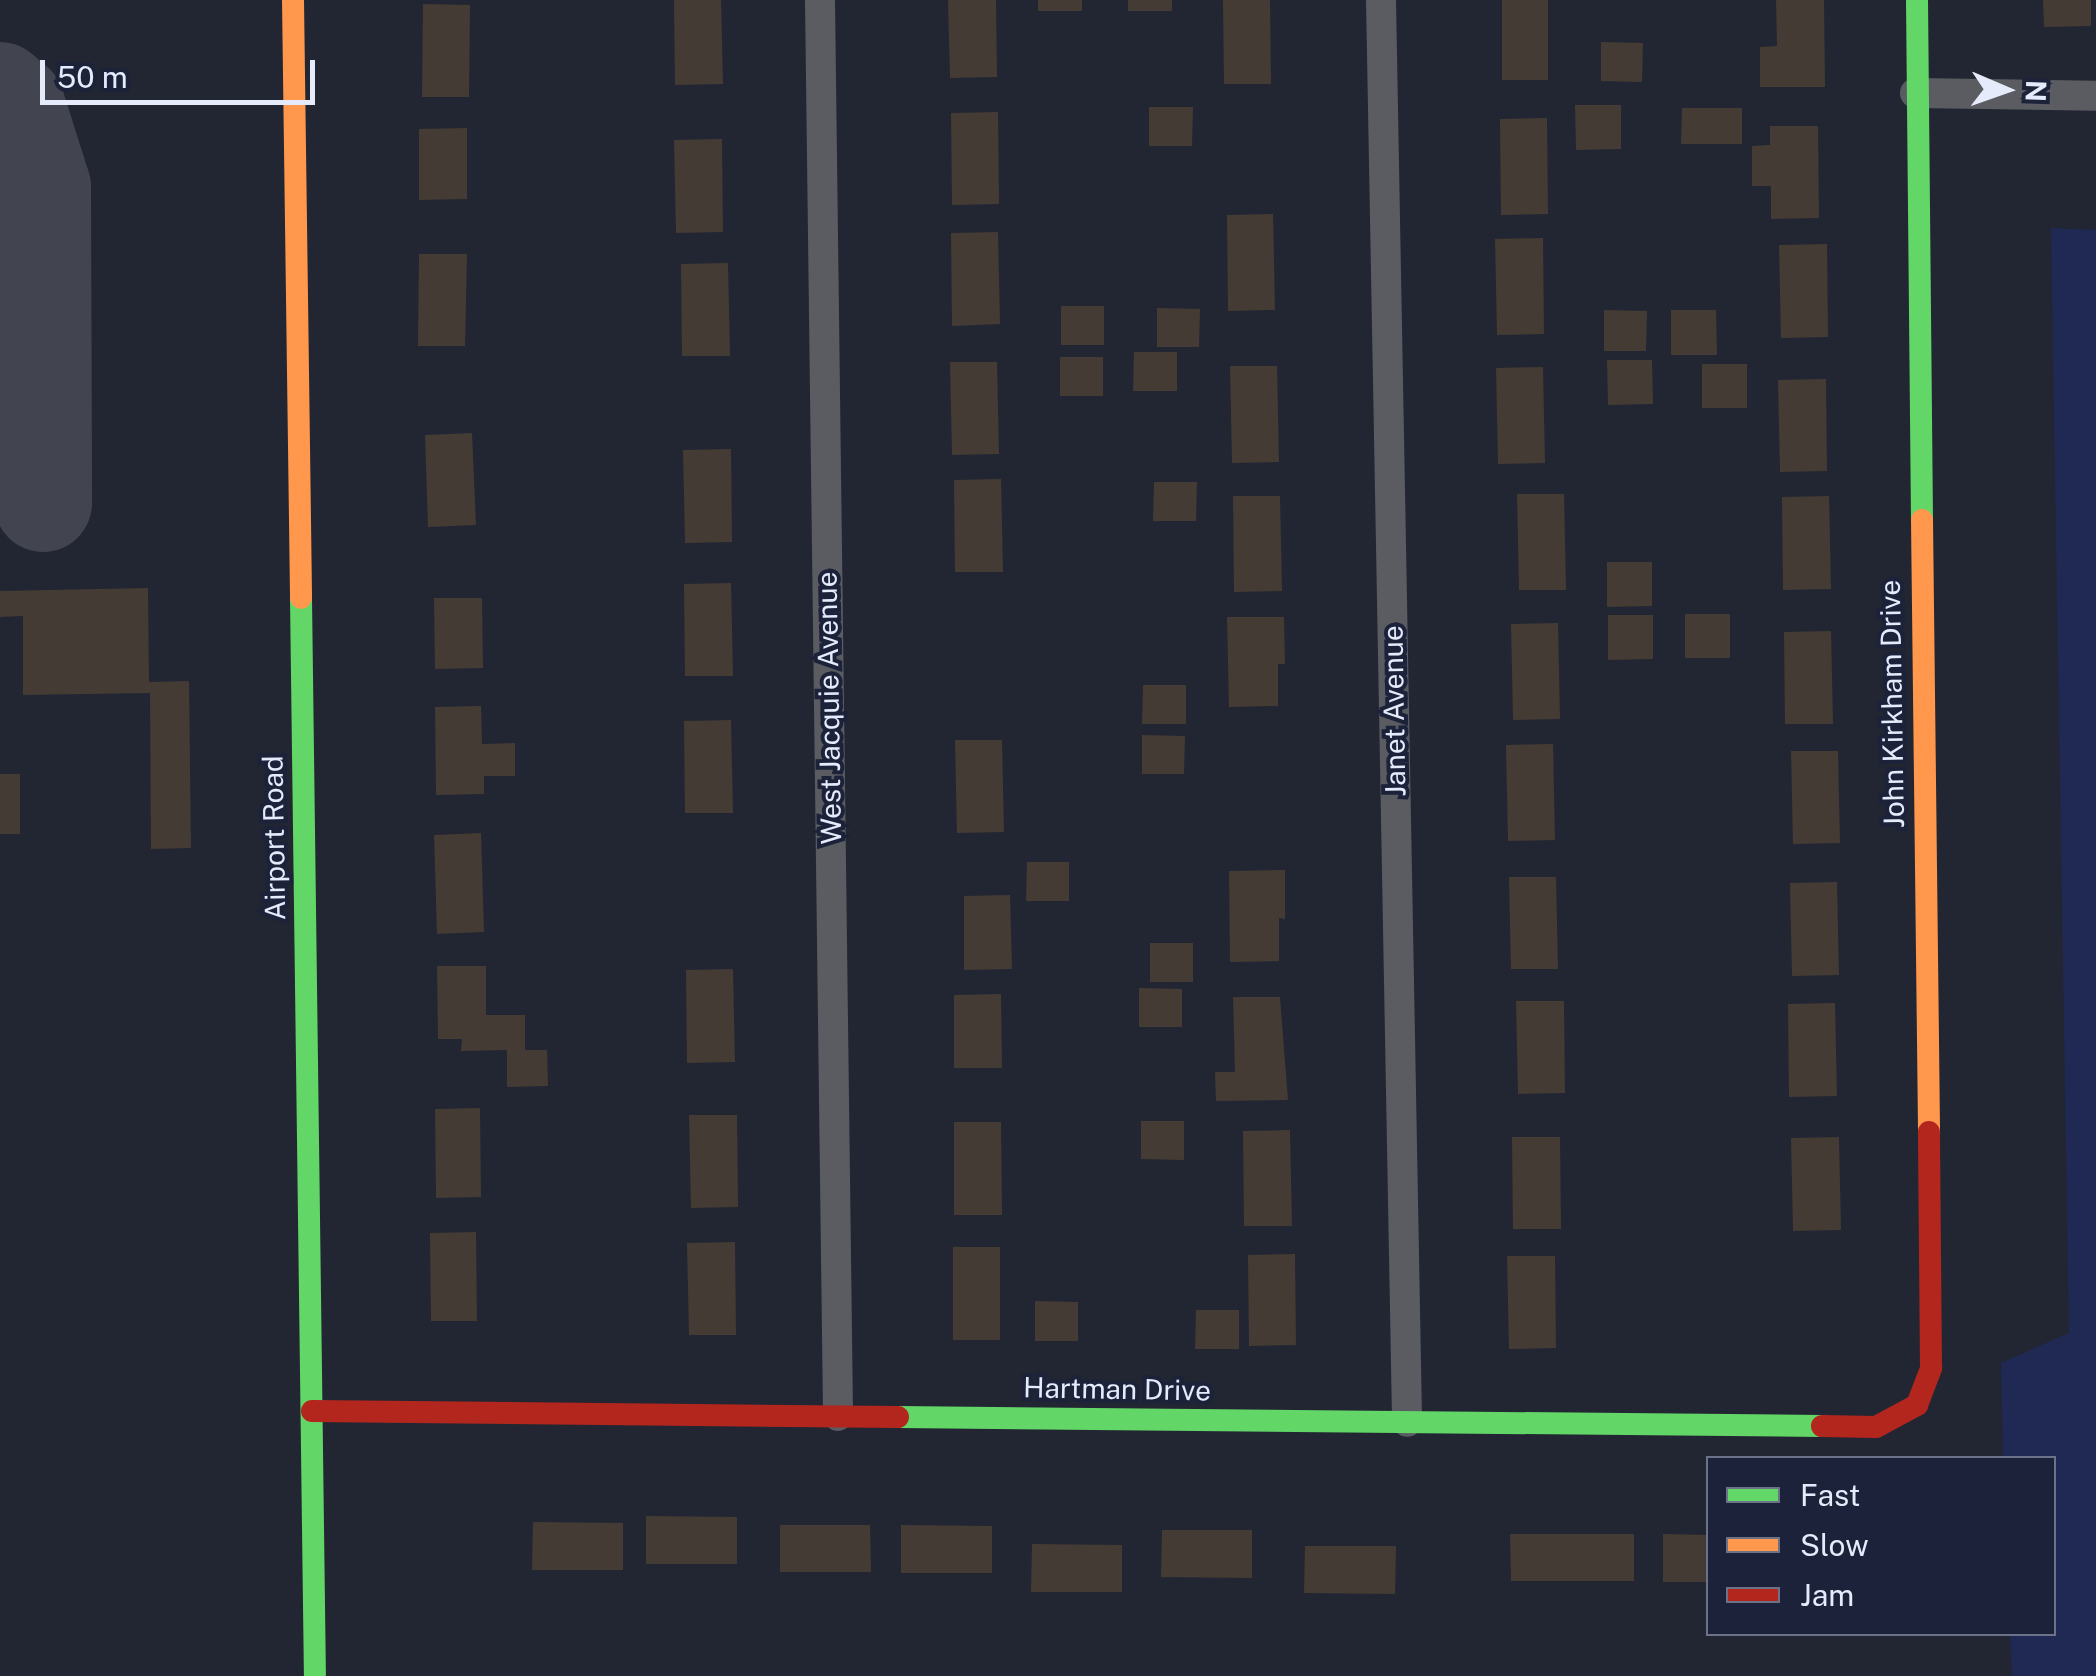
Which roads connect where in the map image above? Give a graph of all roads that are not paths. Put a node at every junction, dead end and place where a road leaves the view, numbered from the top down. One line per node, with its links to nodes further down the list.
1 (293, 0): 8 (street, Airport Road)
2 (820, 0): 9 (street, West Jacquie Avenue)
3 (1381, 0): 10 (street, Janet Avenue)
4 (1917, 0): 5 (street, John Kirkham Drive)
5 (1915, 93): 6 (street); 7 (street, John Kirkham Drive)
6 (2096, 96)
7 (1916, 1405): 10 (street, Hartman Drive)
8 (312, 1411): 9 (street, Hartman Drive); 11 (street, Airport Road)
9 (838, 1416): 10 (street, Hartman Drive)
10 (1406, 1422)
11 (315, 1676)

